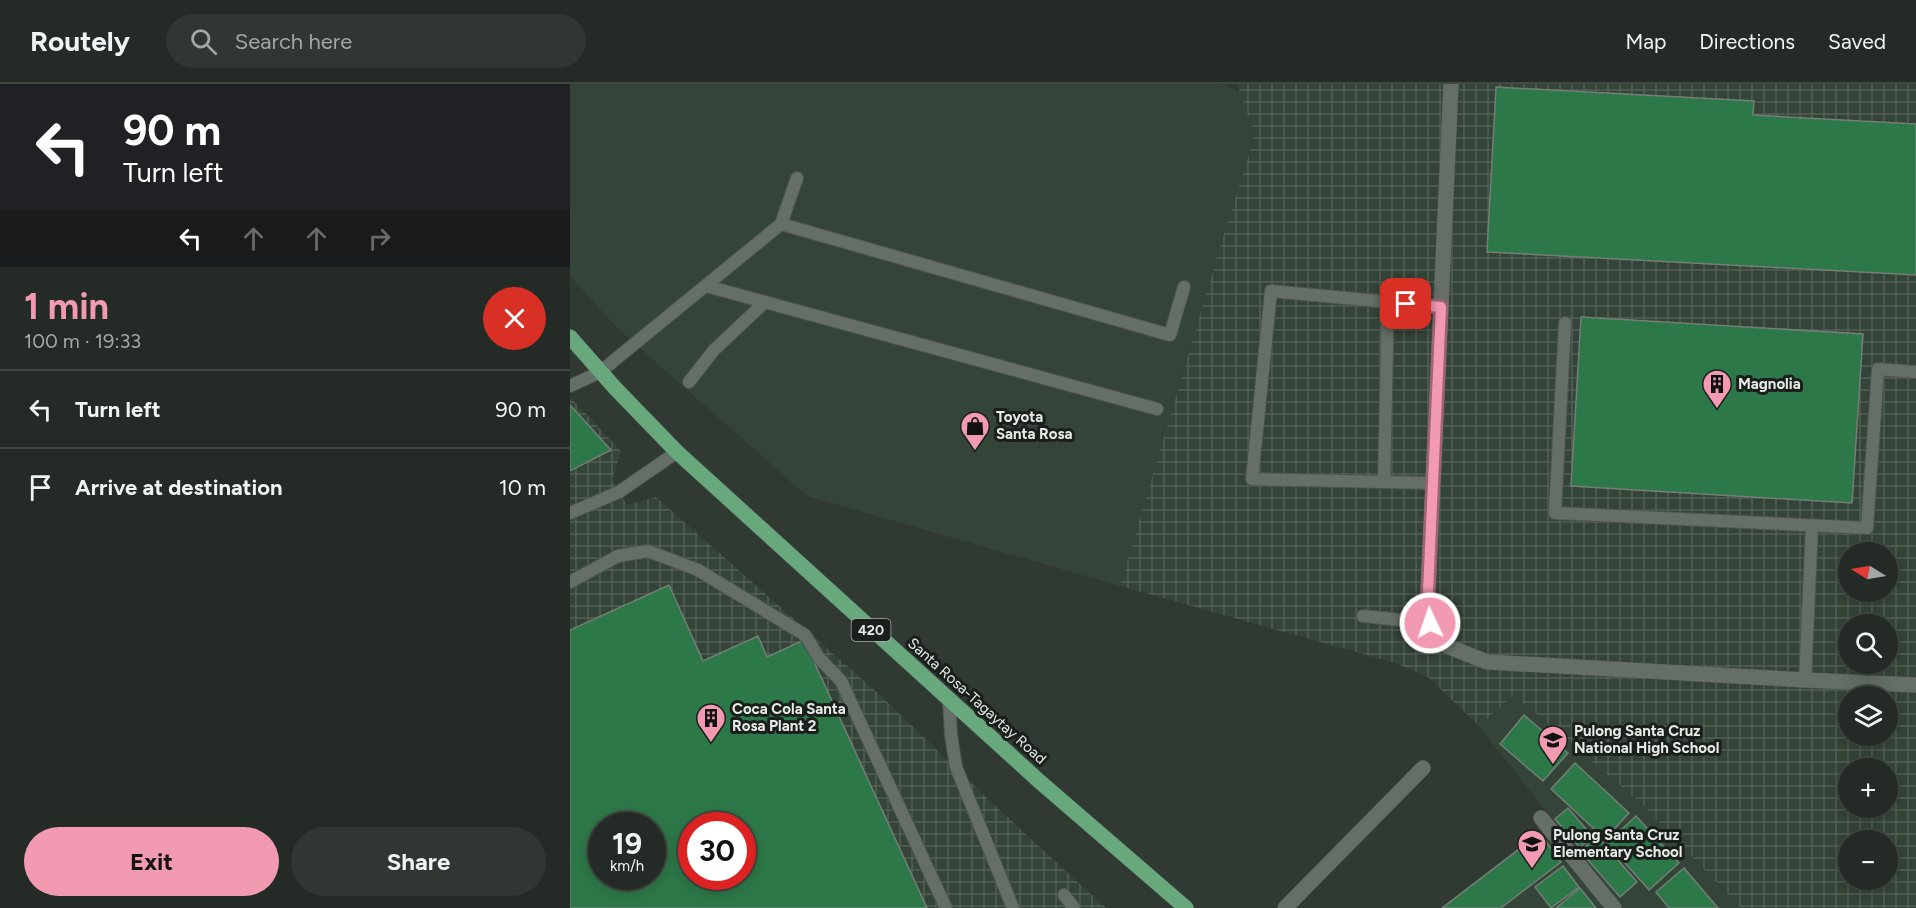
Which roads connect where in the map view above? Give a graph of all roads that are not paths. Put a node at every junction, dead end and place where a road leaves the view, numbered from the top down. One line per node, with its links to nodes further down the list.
1 (1451, 84): 8 (street)
2 (797, 178): 3 (lane)
3 (781, 225): 4 (lane); 5 (lane)
4 (706, 286): 6 (lane); 11 (lane)
5 (1184, 287)
6 (765, 302): 13 (lane); 15 (lane)
7 (1388, 302): 8 (lane); 17 (lane); 17 (lane)
8 (1441, 307): 18 (street)
9 (1565, 323): 20 (lane)
10 (570, 337): 11 (main road, Santa Rosa-Tagaytay Road / 420)
11 (600, 372): 14 (lane); 16 (main road, Santa Rosa-Tagaytay Road / 420)
12 (1916, 372): 20 (lane)
13 (689, 382)
14 (570, 386)
15 (1157, 409)
16 (677, 452): 19 (lane); 26 (main road, Santa Rosa-Tagaytay Road / 420)
17 (1384, 482): 18 (lane)
18 (1433, 483): 23 (street)
19 (570, 513)
20 (1812, 525): 24 (lane)
21 (570, 582): 30 (lane)
22 (1364, 616): 23 (lane)
23 (1430, 623): 24 (street)
24 (1805, 681): 25 (street)
25 (1916, 685)
26 (949, 700): 31 (lane); 33 (main road, Santa Rosa-Tagaytay Road / 420)
27 (1423, 768): 34 (street)
28 (1541, 818): 35 (street)
29 (1065, 895): 32 (lane)
30 (946, 908)
31 (1013, 908)
32 (1074, 908)
33 (1186, 908)
34 (1285, 908)
35 (1614, 908)

